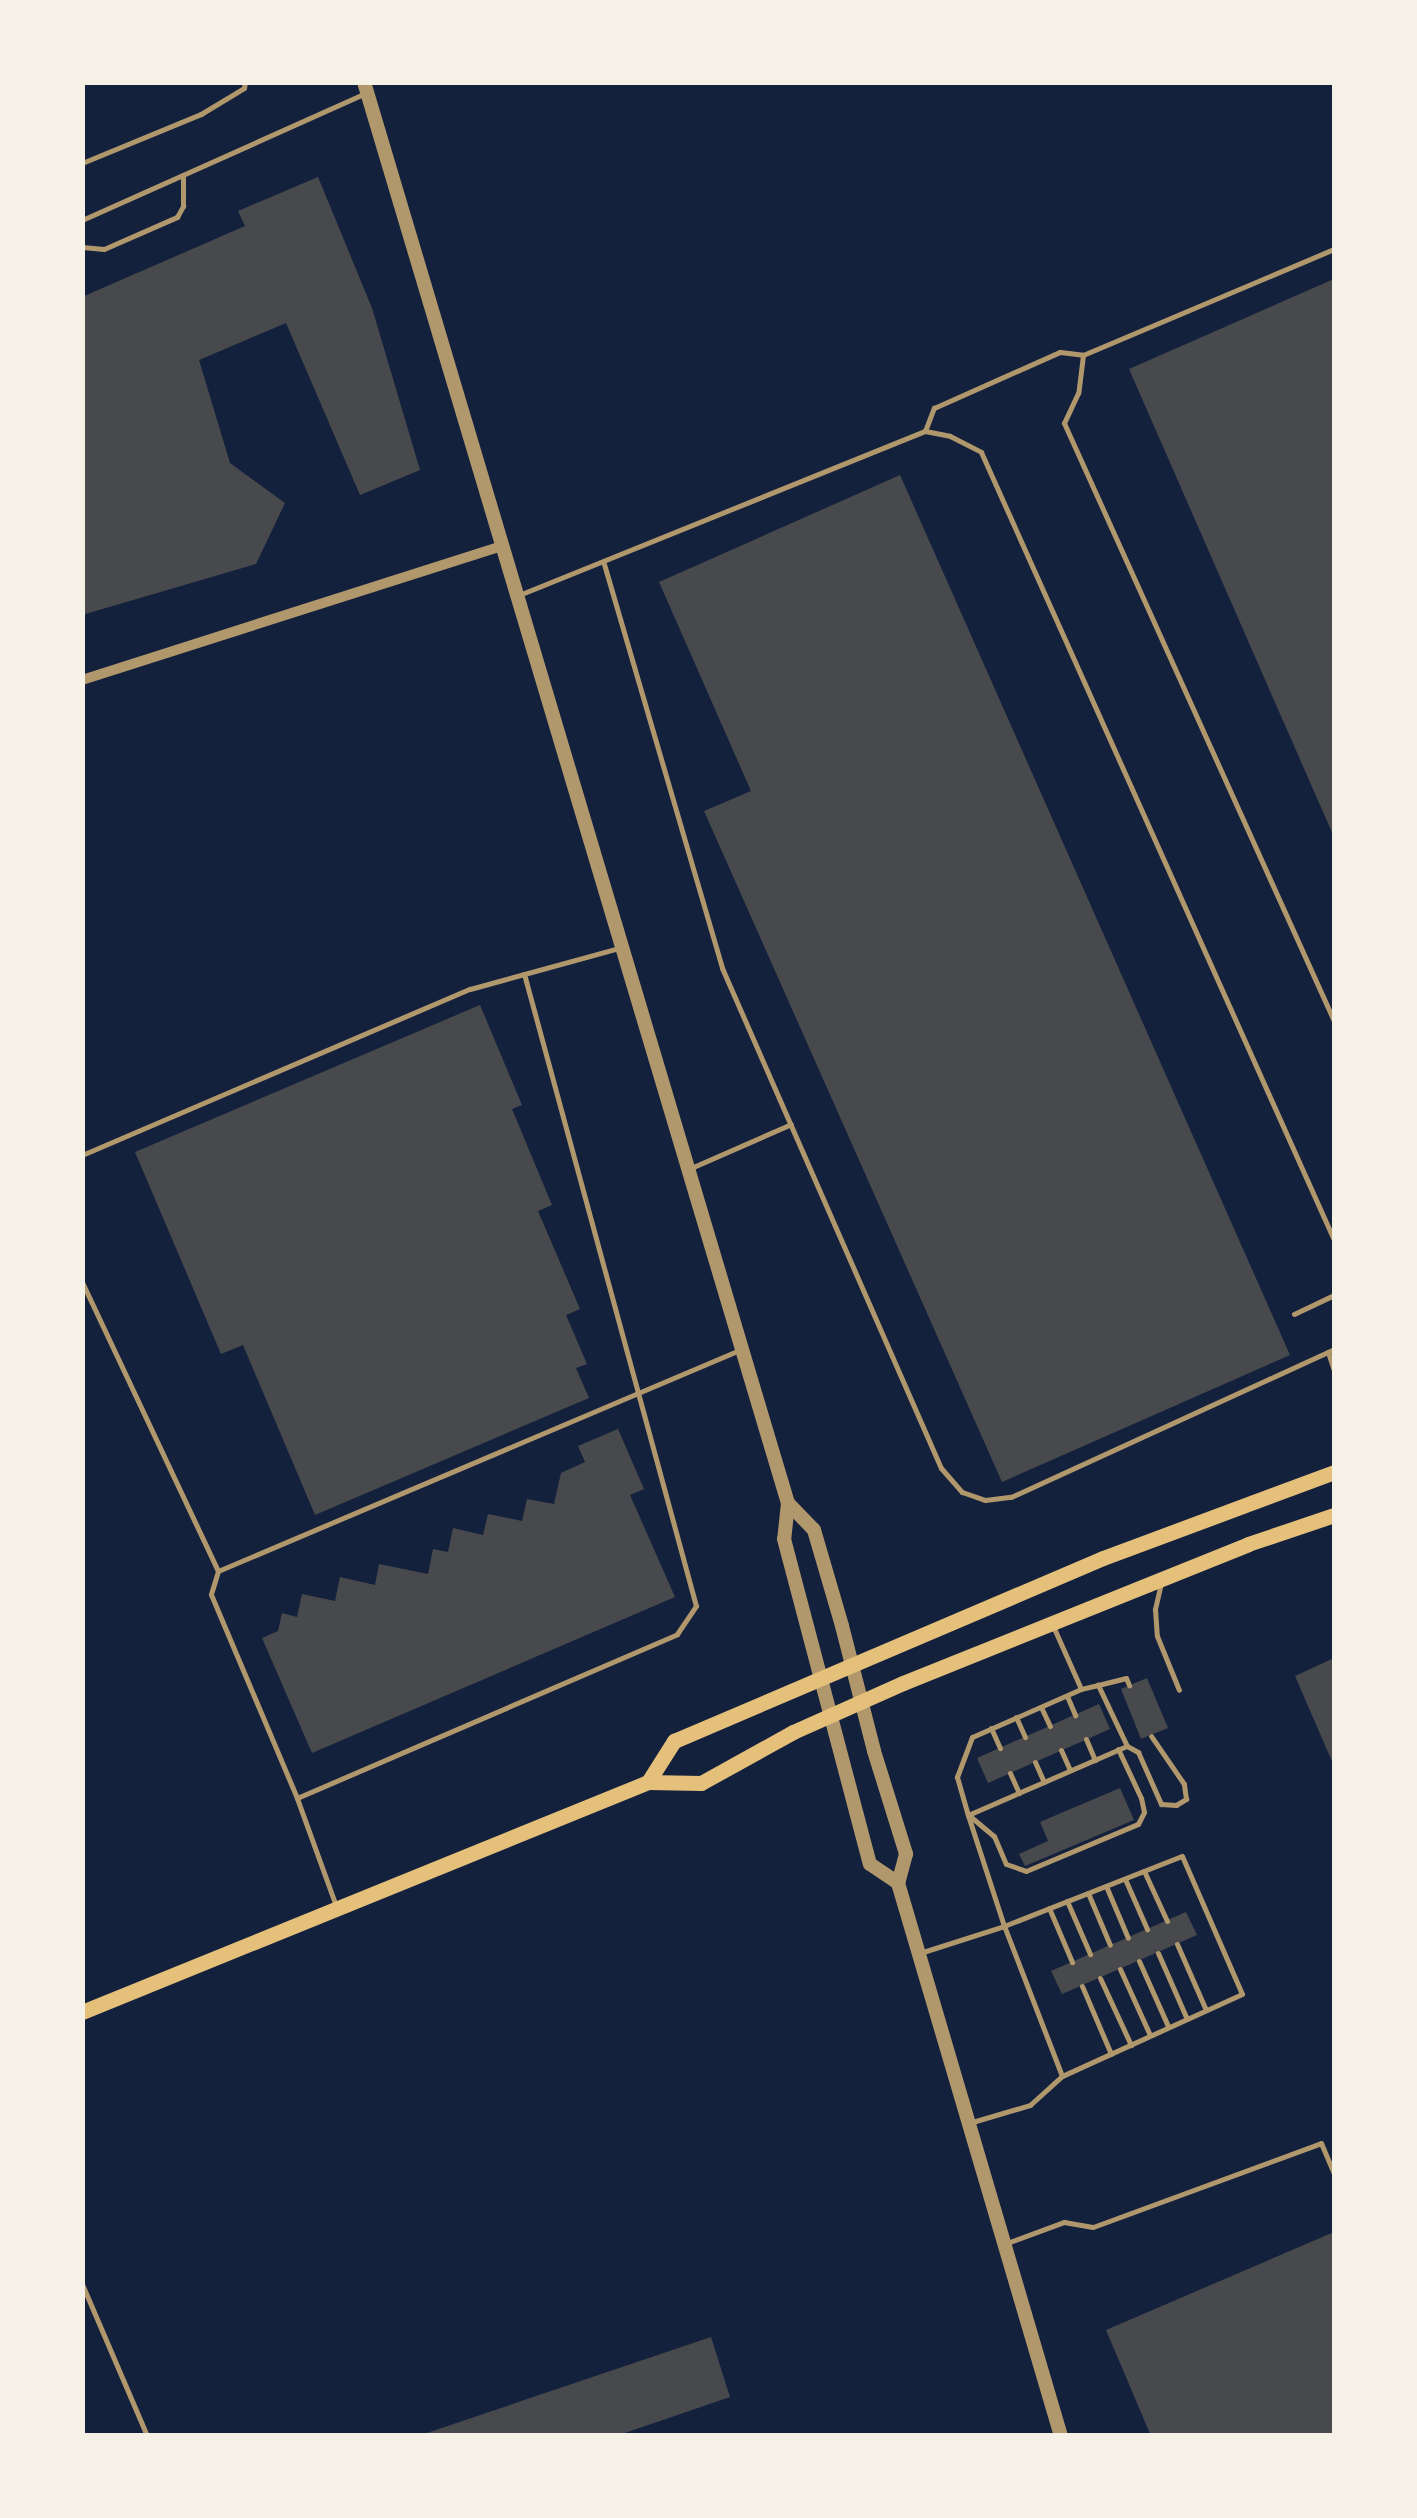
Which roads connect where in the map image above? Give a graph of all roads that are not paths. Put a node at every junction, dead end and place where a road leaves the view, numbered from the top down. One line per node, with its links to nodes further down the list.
1 (245, 82): 3 (lane)
2 (365, 88): 4 (lane); 10 (street)
3 (82, 162)
4 (183, 176): 5 (lane); 6 (lane)
5 (82, 220)
6 (82, 247)
7 (1334, 249): 8 (lane)
8 (1083, 354): 9 (lane); 16 (lane)
9 (925, 431): 11 (lane); 20 (lane)
10 (501, 546): 12 (street); 13 (street)
11 (604, 564): 12 (lane); 17 (lane)
12 (516, 596): 14 (street)
13 (82, 680)
14 (622, 947): 15 (lane); 19 (street)
15 (524, 974): 18 (lane); 27 (lane)
16 (1334, 1022)
17 (790, 1124): 19 (lane); 25 (lane)
18 (82, 1156)
19 (688, 1169): 24 (street)
20 (1334, 1240)
21 (82, 1282): 31 (lane)
22 (1334, 1295): 23 (lane)
23 (1294, 1314)
24 (742, 1349): 27 (lane); 29 (street)
25 (1331, 1350): 26 (lane)
26 (1334, 1371)
27 (638, 1392): 31 (lane); 62 (lane)
28 (1334, 1472): 34 (main road)
29 (788, 1503): 34 (street); 35 (street)
30 (1334, 1515): 32 (main road)
31 (218, 1571): 62 (lane)
32 (1162, 1578): 33 (main road); 39 (lane)
33 (1052, 1623): 38 (lane); 41 (main road)
34 (852, 1666): 35 (main road); 41 (street)
35 (819, 1680): 44 (street); 59 (main road)
36 (1098, 1685): 37 (lane); 38 (lane); 51 (lane)
37 (1130, 1685)
38 (1081, 1690): 40 (lane)
39 (1180, 1690)
40 (1067, 1696): 42 (lane); 43 (lane)
41 (860, 1703): 44 (main road); 66 (street)
42 (1041, 1707): 45 (lane); 46 (lane)
43 (1075, 1715)
44 (828, 1716): 59 (main road); 66 (street)
45 (1016, 1717): 47 (lane); 49 (lane)
46 (1050, 1726)
47 (992, 1728): 52 (lane); 63 (lane)
48 (1151, 1736): 51 (lane)
49 (1024, 1737)
50 (1086, 1739): 55 (lane)
51 (1126, 1746): 53 (lane)
52 (1000, 1748)
53 (1118, 1749): 55 (lane); 63 (lane)
54 (1061, 1750): 57 (lane)
55 (1094, 1760): 57 (lane)
56 (1035, 1762): 60 (lane)
57 (1070, 1770): 60 (lane)
58 (1010, 1773): 61 (lane)
59 (648, 1782): 71 (main road)
60 (1044, 1782): 61 (lane)
61 (1019, 1793): 63 (lane)
62 (298, 1798): 71 (lane)
63 (968, 1815): 73 (lane)
64 (1144, 1871): 65 (lane); 72 (lane); 86 (lane)
65 (1125, 1879): 67 (lane); 74 (lane)
66 (898, 1884): 79 (street)
67 (1106, 1886): 68 (lane); 75 (lane)
68 (1088, 1893): 69 (lane); 77 (lane)
69 (1067, 1901): 70 (lane); 80 (lane)
70 (1049, 1908): 73 (lane); 82 (lane)
71 (337, 1909): 87 (main road)
72 (1166, 1921)
73 (1004, 1926): 79 (lane); 93 (lane)
74 (1147, 1929)
75 (1128, 1938)
76 (1177, 1944): 86 (lane)
77 (1110, 1946)
78 (1158, 1953): 88 (lane)
79 (918, 1954): 94 (street)
80 (1090, 1954)
81 (1139, 1960): 89 (lane)
82 (1072, 1962)
83 (1120, 1969): 90 (lane)
84 (1100, 1978): 91 (lane)
85 (1082, 1986): 92 (lane)
86 (1206, 2010): 88 (lane)
87 (82, 2012)
88 (1187, 2020): 89 (lane)
89 (1169, 2028): 90 (lane)
90 (1150, 2036): 91 (lane)
91 (1131, 2045): 92 (lane)
92 (1111, 2054): 93 (lane)
93 (1062, 2076): 94 (lane)
94 (968, 2124): 96 (street)
95 (1334, 2173): 96 (lane)
96 (1004, 2244): 99 (street)
97 (82, 2284): 98 (lane)
98 (147, 2436)
99 (1060, 2436)

